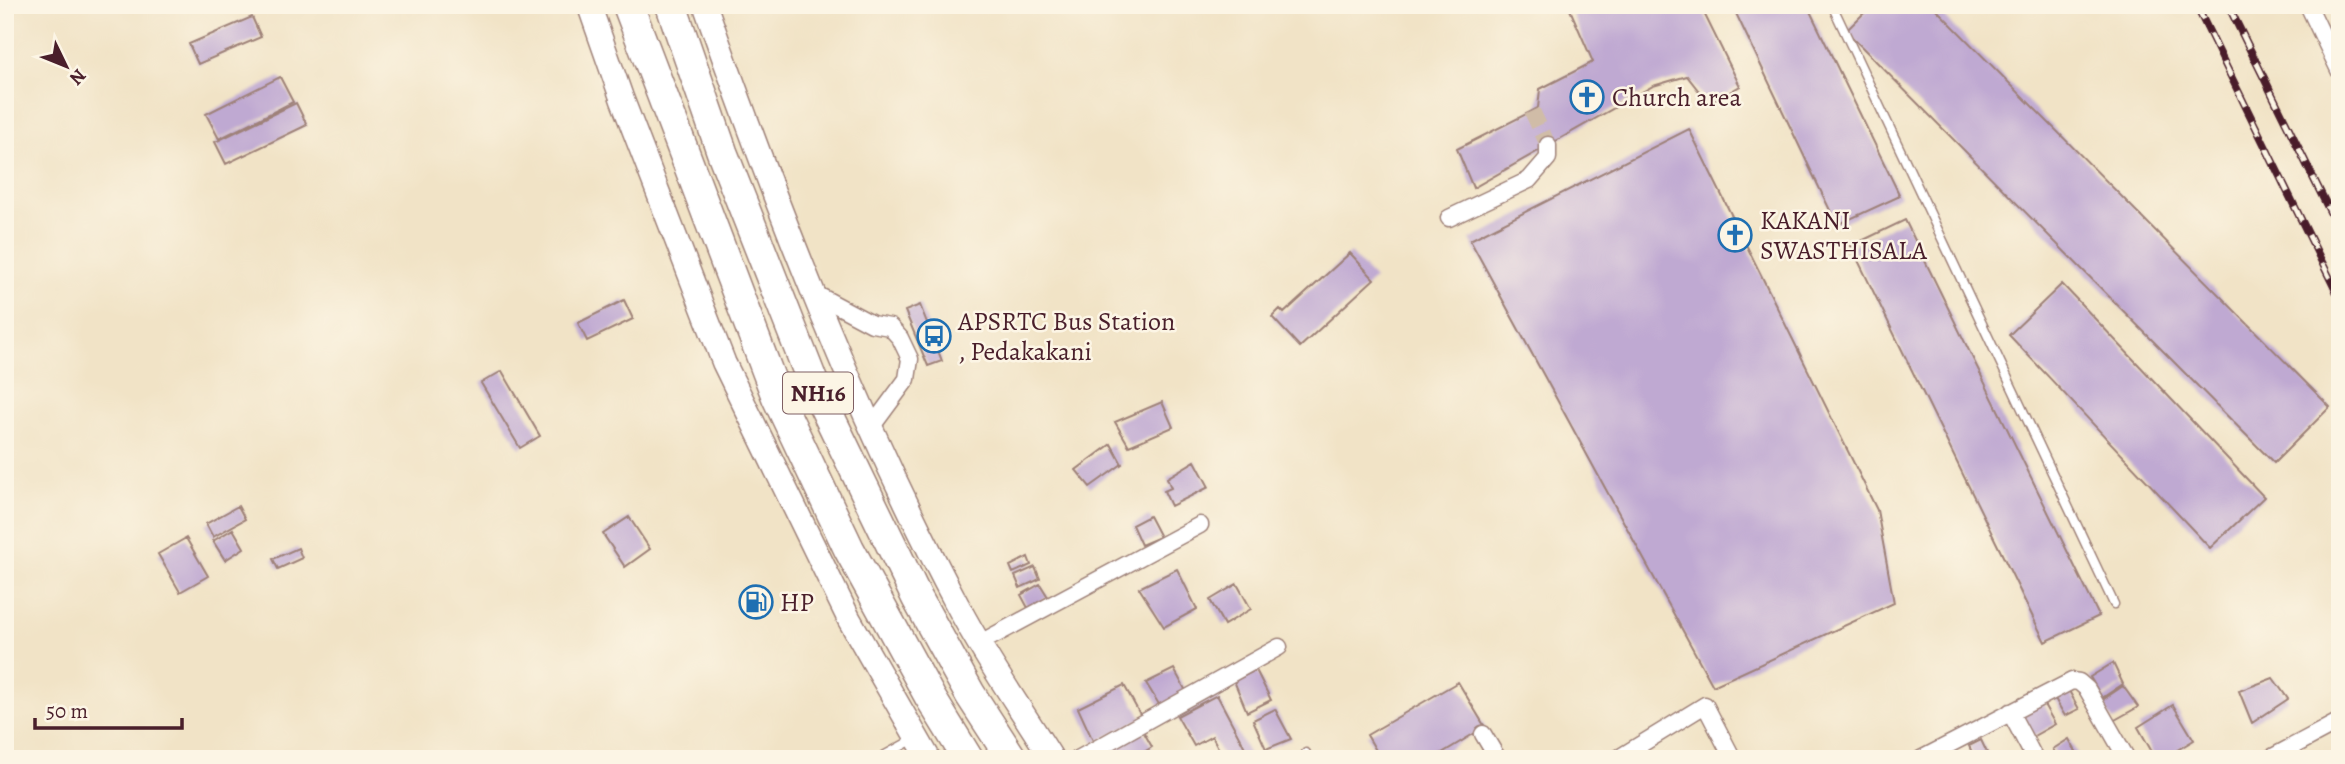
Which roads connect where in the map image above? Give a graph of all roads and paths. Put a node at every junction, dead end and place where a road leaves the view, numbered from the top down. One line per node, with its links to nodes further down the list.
1 (589, 5): 19 (main road)
2 (628, 5): 23 (highway, NH16)
3 (671, 5): 24 (highway, NH16)
4 (705, 5): 10 (main road)
5 (1832, 5): 13 (lane)
6 (2308, 5): 7 (street)
7 (2340, 72)
8 (1548, 145): 9 (street)
9 (1449, 218)
10 (810, 291): 11 (main road); 11 (street)
11 (870, 429): 14 (main road)
12 (1200, 526): 14 (street)
13 (2114, 604)
14 (980, 643): 25 (main road)
15 (1279, 647): 26 (street)
16 (2010, 712): 20 (street); 31 (street); 32 (street)
17 (2340, 721): 33 (street)
18 (1483, 734): 27 (street)
19 (917, 738): 21 (lane); 22 (main road)
20 (1944, 753): 30 (street)
21 (878, 759)
22 (929, 759)
23 (968, 759)
24 (1012, 759)
25 (1052, 759)
26 (1078, 759)
27 (1498, 759)
28 (1617, 759): 29 (street)
29 (1733, 759)
30 (1921, 759)
31 (2035, 759)
32 (2127, 759)
33 (2269, 759)

